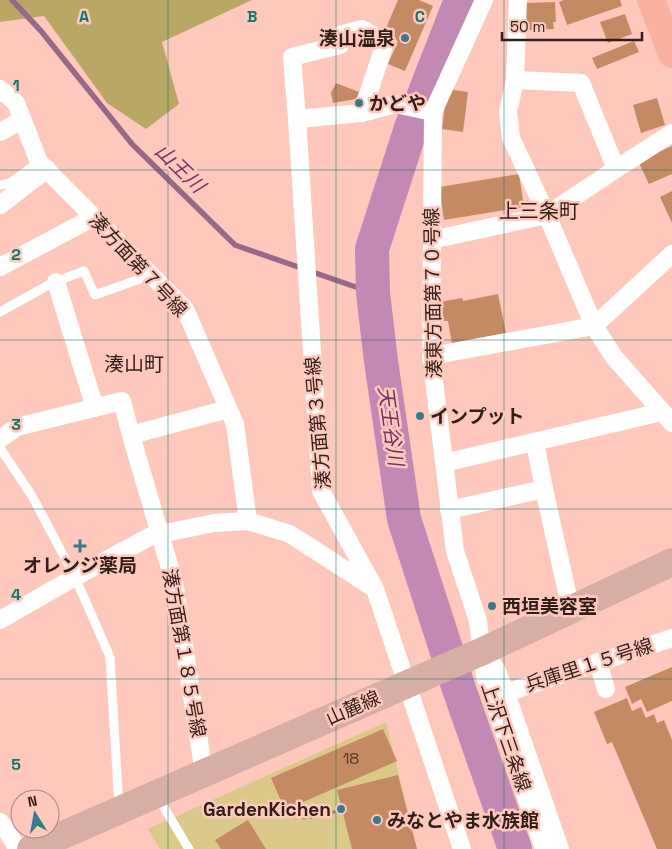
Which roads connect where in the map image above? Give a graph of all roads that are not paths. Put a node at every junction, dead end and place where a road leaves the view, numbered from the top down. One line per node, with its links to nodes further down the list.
1 (484, 0): 7 (street, 湊東方面第７０号線)
2 (518, 0): 5 (street)
3 (651, 0): 4 (highway)
4 (672, 54)
5 (515, 80): 14 (street); 17 (street)
6 (0, 89): 9 (street, 湊方面第７号線)
7 (430, 111): 8 (street); 19 (street, 湊東方面第７０号線)
8 (362, 113): 10 (street); 10 (street, 湊方面第３号線)
9 (22, 120): 11 (street); 13 (street, 湊方面第７号線)
10 (297, 120): 41 (street, 湊方面第３号線)
11 (0, 132)
12 (672, 133): 14 (street)
13 (43, 165): 15 (lane); 16 (street); 18 (street, 湊方面第７号線)
14 (616, 169): 17 (street)
15 (0, 185)
16 (0, 205)
17 (547, 215): 19 (street); 25 (street)
18 (94, 217): 21 (street); 22 (street, 湊方面第７号線)
19 (431, 240): 26 (street, 湊東方面第７０号線)
20 (672, 254): 25 (street)
21 (0, 267)
22 (151, 275): 23 (lane); 28 (street, 湊方面第７号線)
23 (56, 282): 24 (lane); 27 (street)
24 (0, 312)
25 (594, 326): 26 (street); 29 (street)
26 (431, 356): 34 (street, 湊東方面第７０号線)
27 (95, 408): 30 (street, 湊方面第１８５号線); 31 (street)
28 (228, 409): 30 (street); 37 (street, 湊方面第７号線)
29 (667, 418): 32 (street)
30 (131, 435): 38 (street, 湊方面第１８５号線)
31 (0, 439)
32 (536, 442): 34 (street); 35 (street)
33 (0, 448): 40 (lane)
34 (444, 463): 36 (street, 湊東方面第７０号線)
35 (544, 488): 36 (street); 42 (street)
36 (449, 510): 45 (street, 湊東方面第７０号線)
37 (248, 521): 38 (street); 41 (street)
38 (160, 534): 40 (street); 50 (street, 湊方面第１８５号線)
39 (672, 562): 42 (main road, 山麓線)
40 (75, 576): 43 (street); 52 (lane)
41 (375, 589): 47 (street, 湊方面第３号線)
42 (571, 610): 45 (main road, 山麓線)
43 (0, 620)
44 (672, 638): 46 (street, 兵庫里１５号線)
45 (472, 656): 47 (main road, 山麓線); 49 (street); 58 (street, 上沢下三条線)
46 (598, 662): 48 (street); 49 (street, 兵庫里１５号線)
47 (418, 679): 50 (main road, 山麓線); 57 (street, 湊方面第３号線)
48 (606, 689)
49 (506, 693): 59 (street)
50 (204, 773): 51 (main road, 山麓線)
51 (156, 794): 52 (main road, 山麓線); 56 (lane)
52 (119, 810): 54 (main road, 山麓線)
53 (0, 822): 55 (street)
54 (49, 846)
55 (18, 849)
56 (189, 849)
57 (462, 849)
58 (544, 849)
59 (560, 849)

